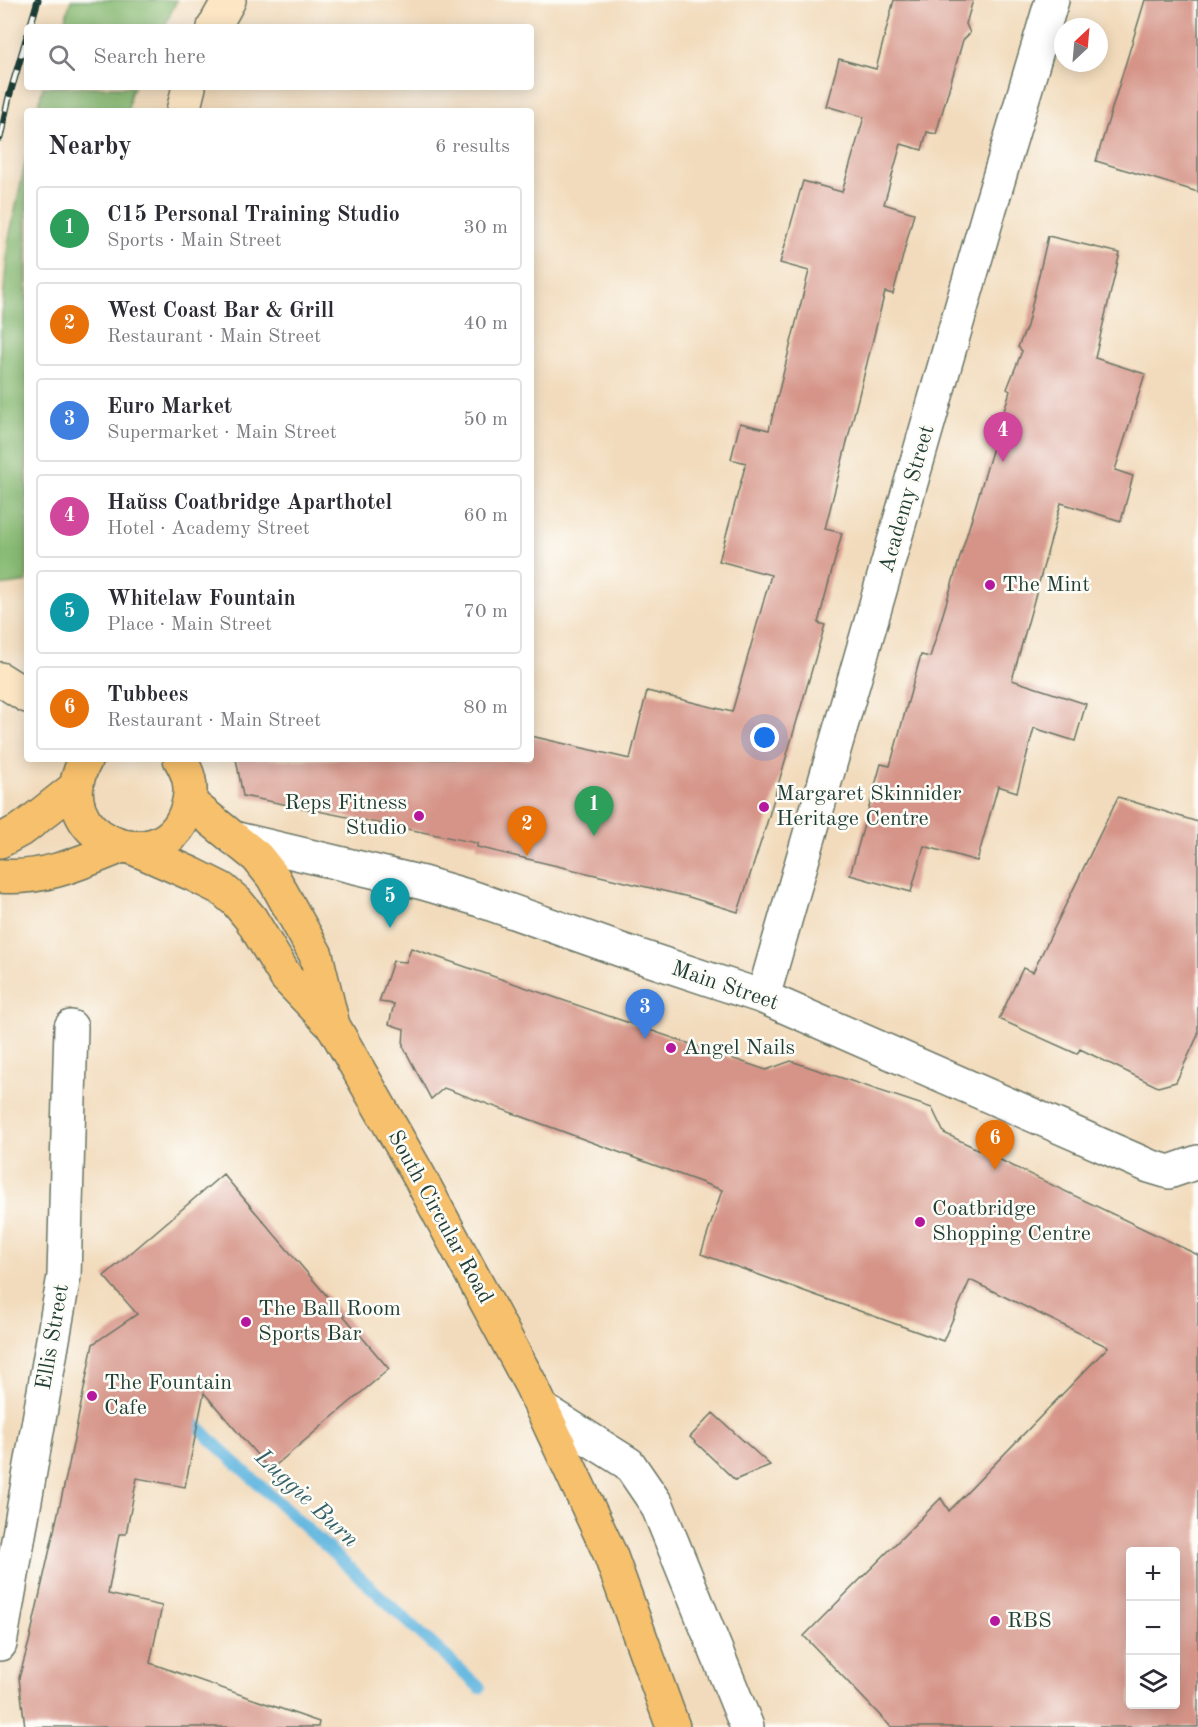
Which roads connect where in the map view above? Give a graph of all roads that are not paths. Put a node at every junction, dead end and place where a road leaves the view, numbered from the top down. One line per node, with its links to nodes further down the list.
1 (229, 0): 3 (main road)
2 (1052, 0): 15 (street, Academy Street)
3 (216, 24)
4 (188, 90): 5 (main road)
5 (184, 108)
6 (0, 679): 7 (main road)
7 (24, 694)
8 (182, 762): 10 (main road)
9 (81, 772): 12 (main road); 13 (main road, South Circular Road)
10 (189, 802): 11 (main road, South Circular Road); 13 (main road)
11 (233, 838): 15 (street, Main Street); 17 (main road, South Circular Road)
12 (0, 841)
13 (128, 847): 14 (main road); 17 (main road, South Circular Road)
14 (0, 876)
15 (763, 998): 18 (street, Main Street)
16 (71, 1027): 20 (street, Ellis Street)
17 (334, 1027): 19 (main road, South Circular Road)
18 (1194, 1169)
19 (542, 1409): 21 (main road, South Circular Road); 22 (street)
20 (0, 1644)
21 (674, 1727)
22 (747, 1727)

